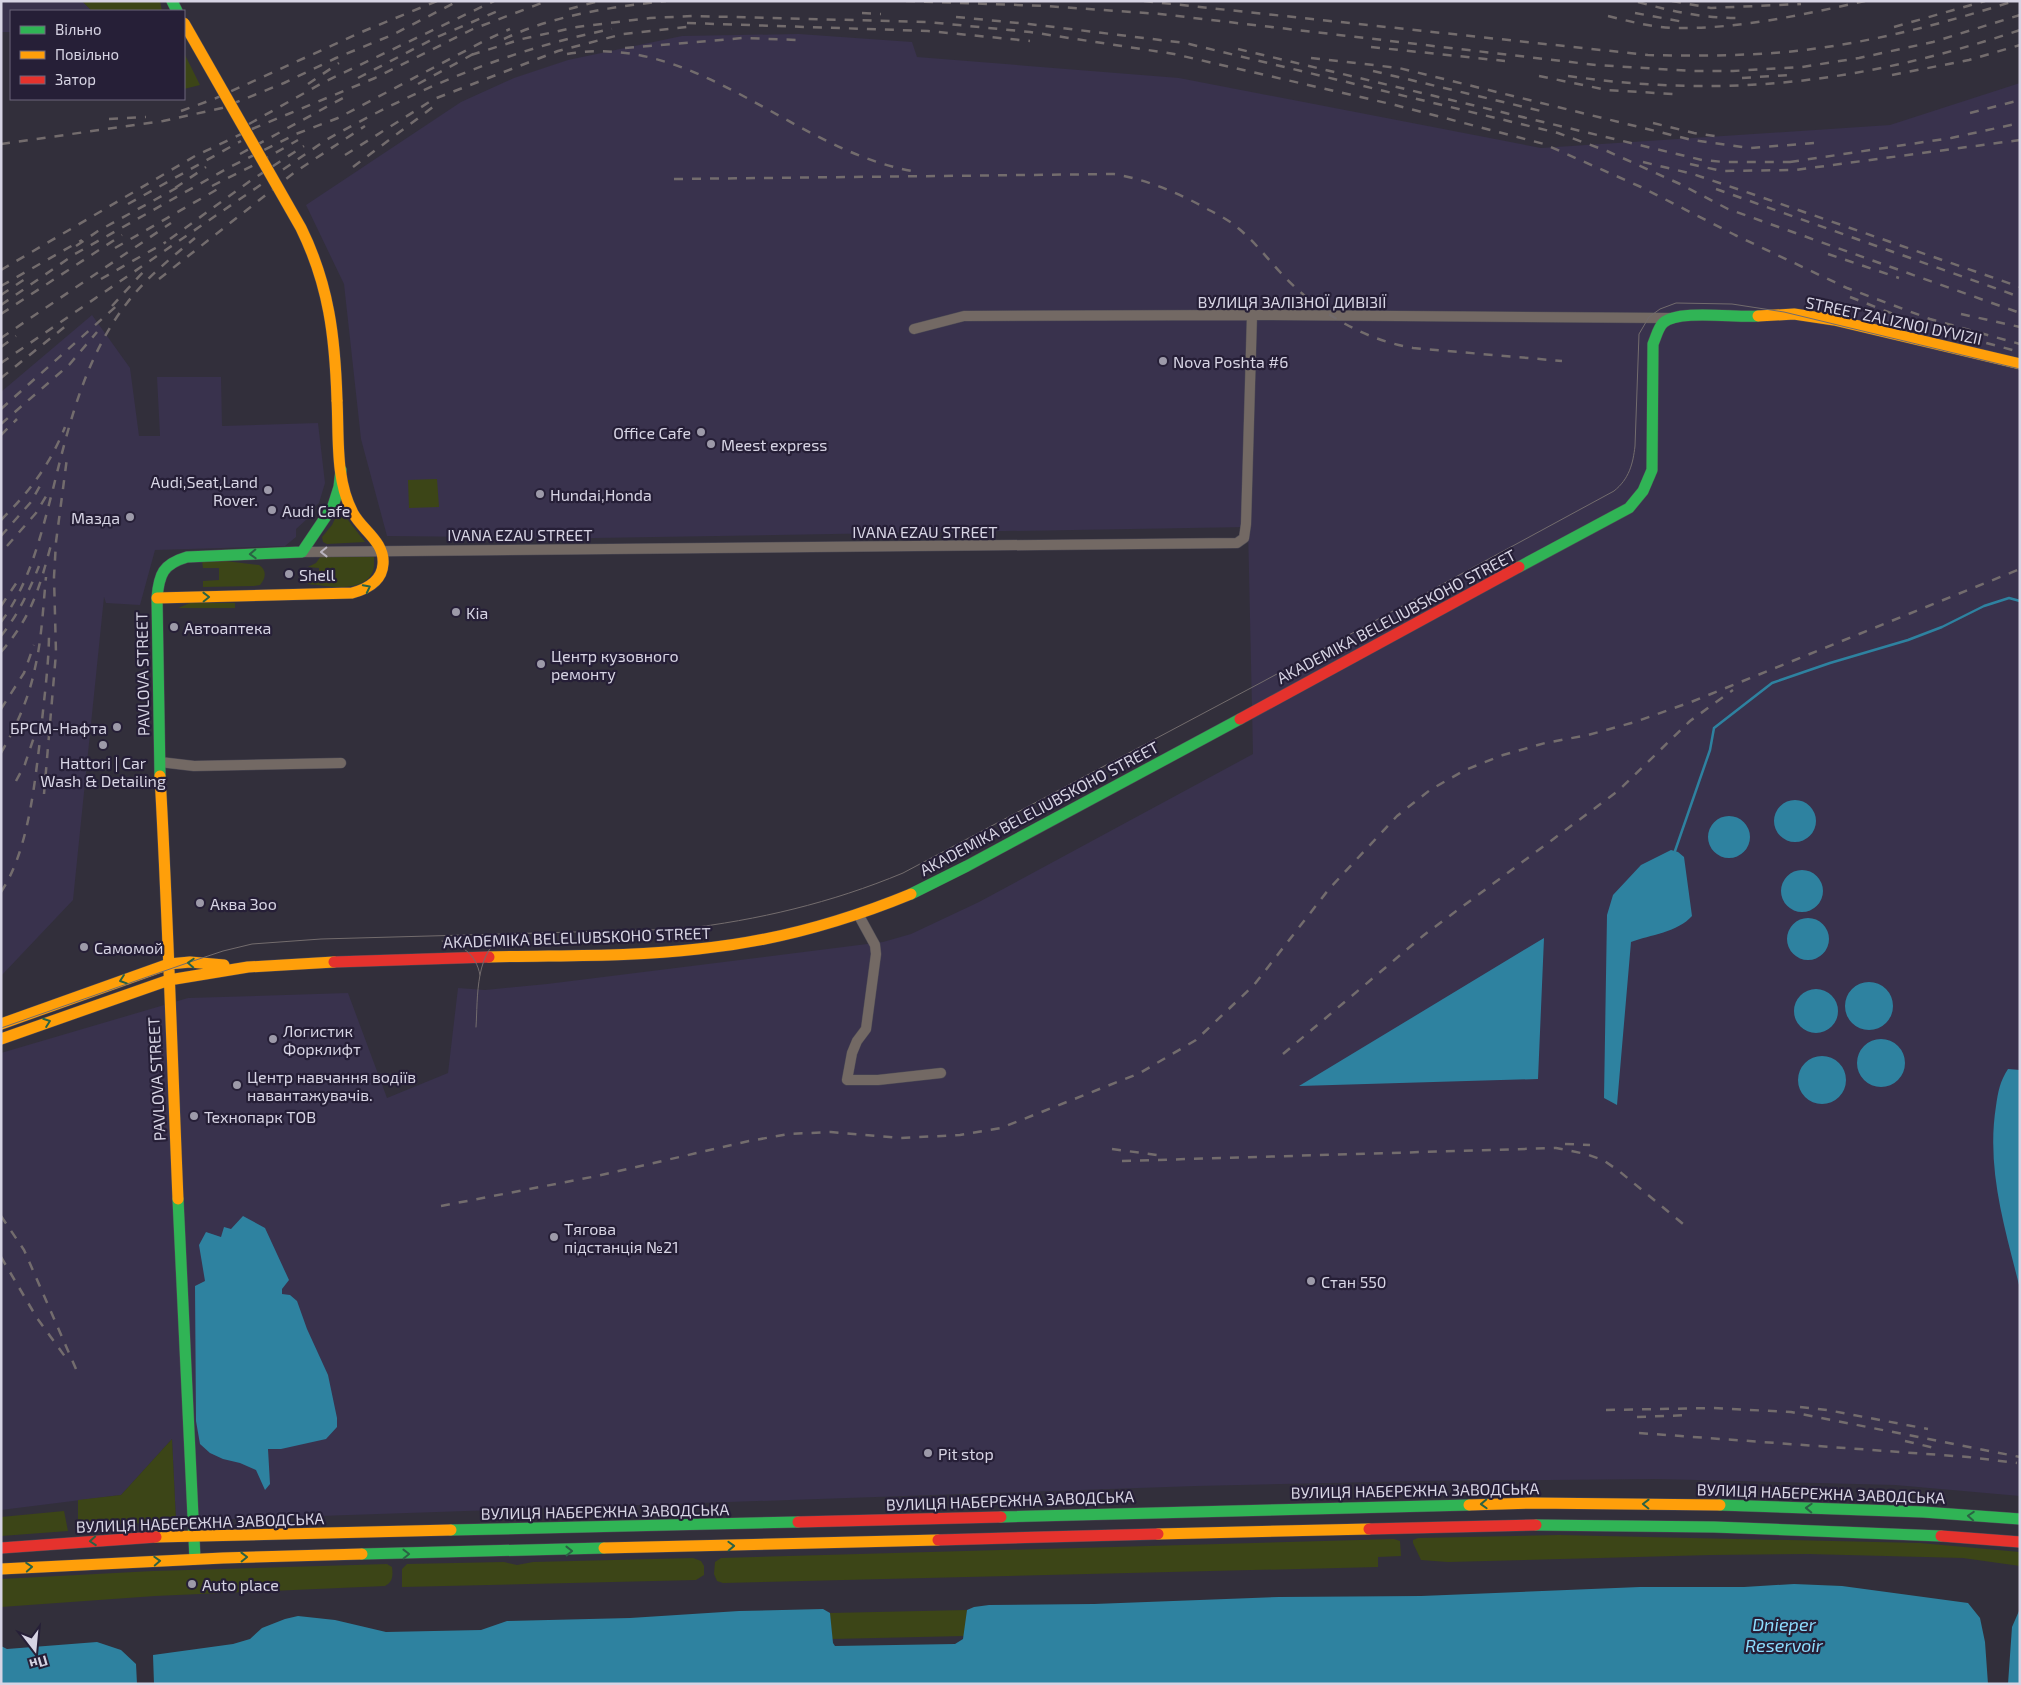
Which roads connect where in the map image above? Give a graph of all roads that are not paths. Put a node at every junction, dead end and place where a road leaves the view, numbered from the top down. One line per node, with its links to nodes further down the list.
1 (185, 25): 6 (main road, bridge)
2 (1252, 315): 3 (street, ВУЛИЦЯ ЗАЛІЗНОЇ ДИВІЗІЇ); 4 (street, ВУЛИЦЯ ЗАЛІЗНОЇ ДИВІЗІЇ); 7 (street, IVANA EZAU STREET)
3 (1671, 318): 5 (main road, STREET ZALIZNOI DYVIZII); 12 (main road, AKADEMIKA BELELIUBSKOHO STREET)
4 (914, 329)
5 (2020, 364)
6 (341, 470): 7 (main road); 8 (main road)
7 (381, 551): 8 (street, IVANA EZAU STREET, one-way to 8); 9 (main road, one-way to 7)
8 (302, 552): 9 (main road, IVANA EZAU STREET, one-way to 9)
9 (157, 598): 10 (main road, PAVLOVA STREET)
10 (160, 762): 11 (street); 13 (main road, PAVLOVA STREET)
11 (341, 763)
12 (858, 914): 14 (main road, AKADEMIKA BELELIUBSKOHO STREET); 18 (street)
13 (169, 964): 14 (main road, AKADEMIKA BELELIUBSKOHO STREET, one-way to 13); 15 (main road, PAVLOVA STREET); 16 (main road, AKADEMIKA BELELIUBSKOHO STREET, one-way to 16)
14 (248, 967): 15 (main road, AKADEMIKA BELELIUBSKOHO STREET)
15 (169, 980): 17 (main road, AKADEMIKA BELELIUBSKOHO STREET, one-way to 15); 20 (main road, PAVLOVA STREET)
16 (1, 1024)
17 (1, 1039)
18 (941, 1073)
19 (2020, 1519): 20 (main road, ВУЛИЦЯ НАБЕРЕЖНА ЗАВОДСЬКА, one-way to 20)
20 (194, 1536): 22 (main road, ВУЛИЦЯ НАБЕРЕЖНА ЗАВОДСЬКА, one-way to 22); 23 (main road, PAVLOVA STREET)
21 (2020, 1542): 23 (main road, one-way to 21)
22 (1, 1548)
23 (195, 1559): 24 (main road, one-way to 23)
24 (1, 1569)

